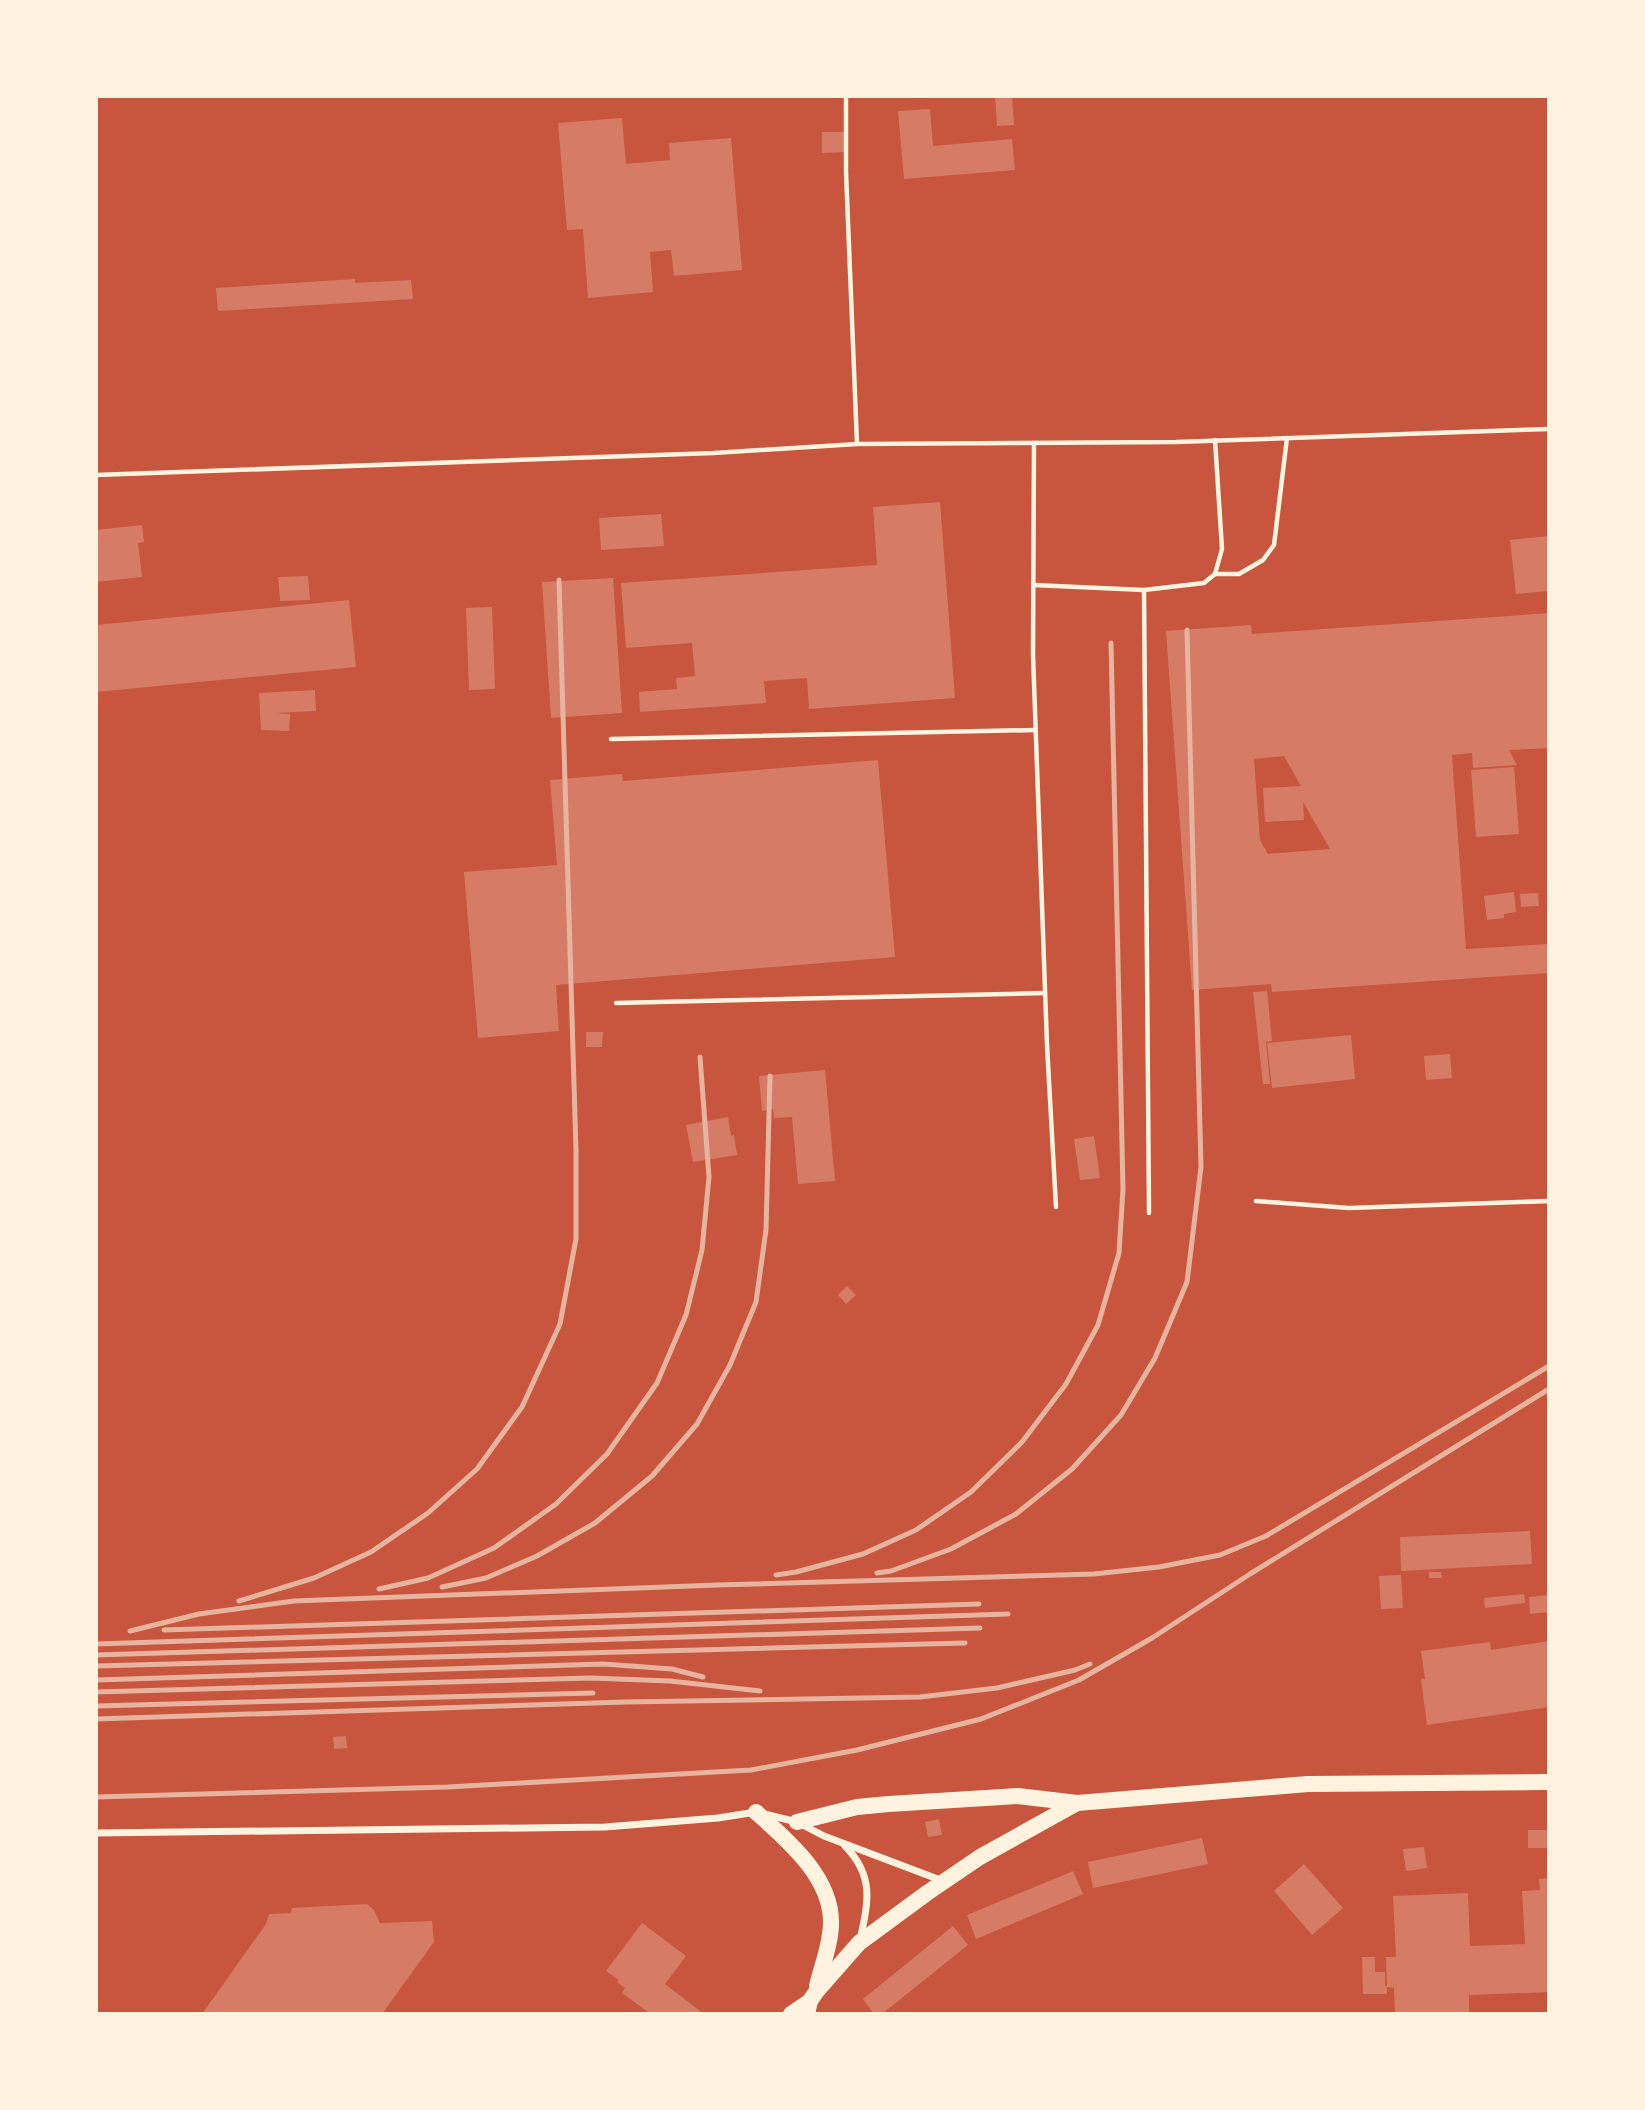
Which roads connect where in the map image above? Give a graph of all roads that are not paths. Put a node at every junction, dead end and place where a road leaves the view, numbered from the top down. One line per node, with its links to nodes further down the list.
1 (846, 96): 6 (lane)
2 (1549, 429): 3 (lane)
3 (1287, 438): 4 (lane); 8 (lane)
4 (1215, 440): 5 (lane); 8 (lane)
5 (1034, 443): 6 (lane); 9 (lane)
6 (857, 444): 7 (lane)
7 (96, 475)
8 (1215, 574): 10 (lane)
9 (1033, 585): 10 (lane); 11 (lane)
10 (1144, 590): 18 (lane)
11 (1035, 730): 12 (lane); 13 (lane)
12 (611, 739)
13 (1045, 993): 14 (lane); 17 (lane)
14 (616, 1003)
15 (1256, 1201): 16 (lane)
16 (1549, 1201)
17 (1056, 1207)
18 (1149, 1213)
19 (1549, 1782): 20 (main road)
20 (1077, 1803): 22 (main road); 25 (main road)
21 (756, 1812): 22 (street); 23 (street); 27 (main road)
22 (797, 1822): 24 (street)
23 (96, 1833)
24 (842, 1844): 25 (street); 26 (street)
25 (944, 1882): 26 (main road)
26 (859, 1943): 27 (main road)
27 (811, 2002): 28 (main road)
28 (791, 2014)

